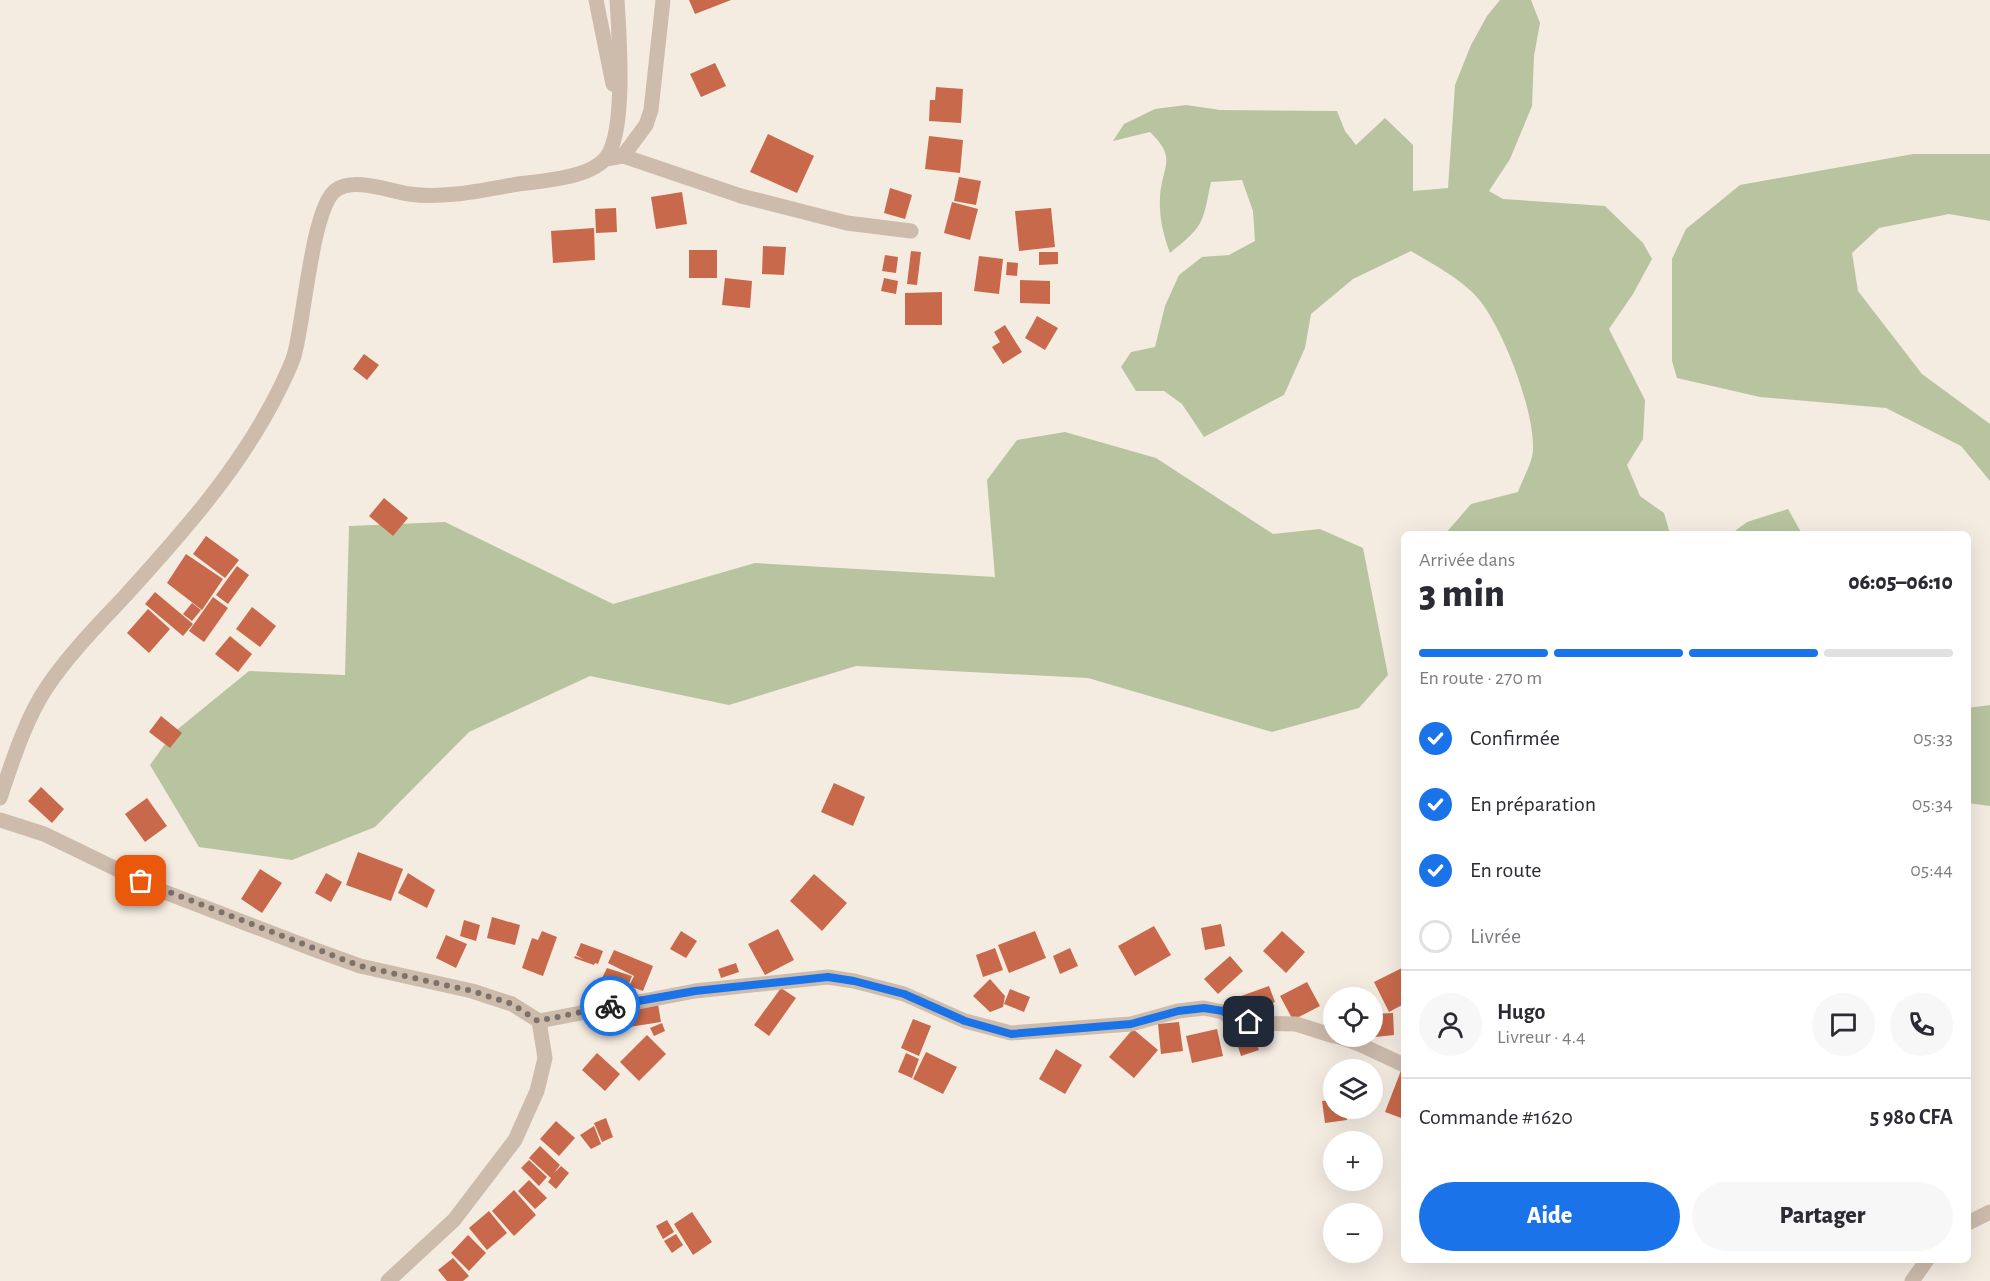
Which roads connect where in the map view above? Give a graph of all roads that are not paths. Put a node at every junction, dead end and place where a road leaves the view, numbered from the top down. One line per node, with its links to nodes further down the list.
1 (596, 0): 4 (street)
2 (617, 0): 4 (street)
3 (663, 0): 5 (street)
4 (618, 114): 6 (street)
5 (624, 156): 6 (street); 7 (street)
6 (606, 159): 8 (street)
7 (911, 231)
8 (0, 798)
9 (0, 820): 10 (street)
10 (538, 1021): 11 (street); 17 (street)
11 (1323, 1032)
12 (1365, 1047): 13 (street)
13 (1401, 1064)
14 (1990, 1212): 15 (street)
15 (1971, 1222)
16 (1925, 1263): 18 (street)
17 (388, 1281)
18 (1912, 1281)

